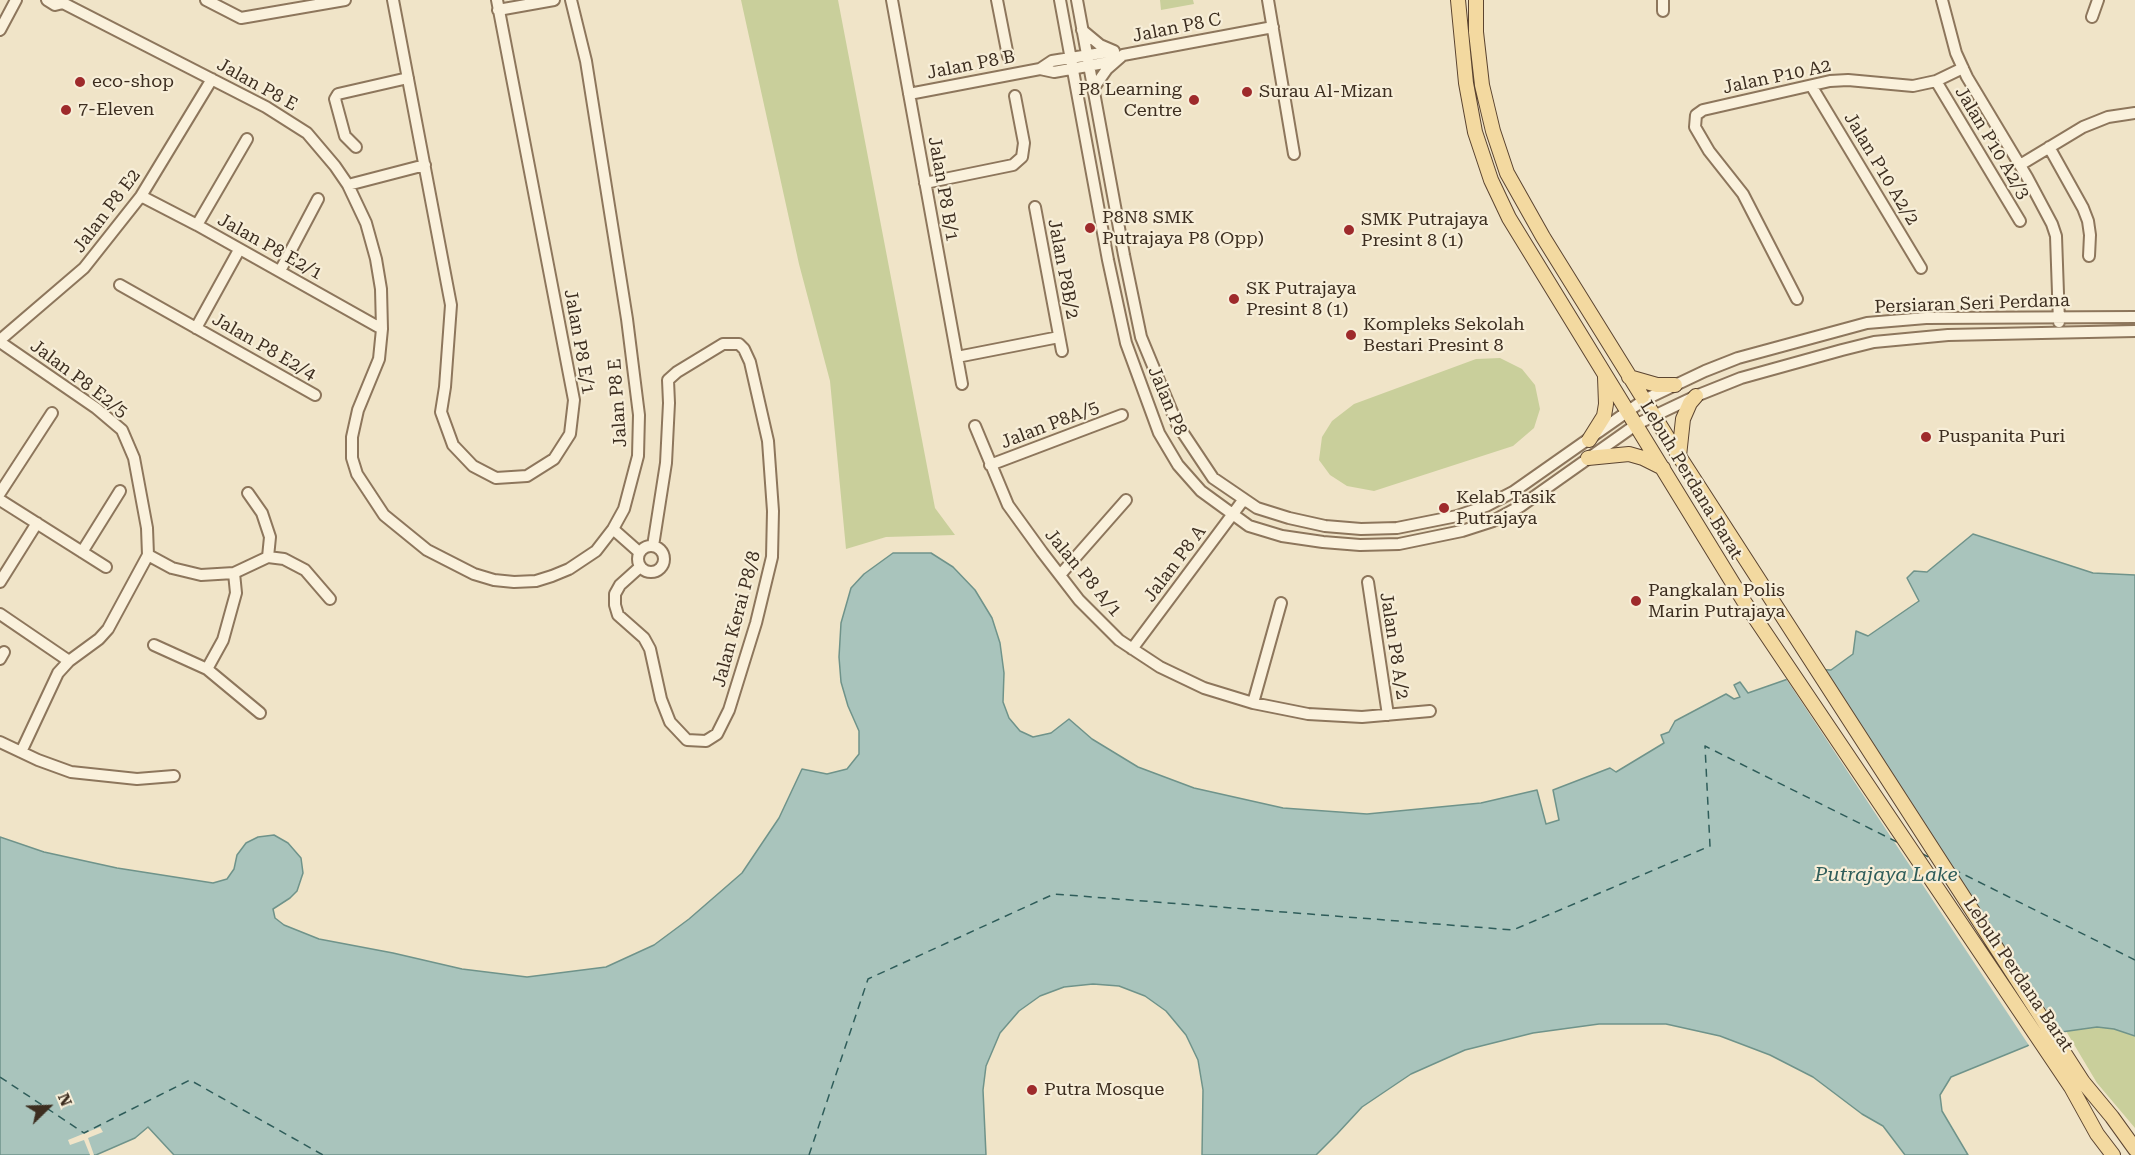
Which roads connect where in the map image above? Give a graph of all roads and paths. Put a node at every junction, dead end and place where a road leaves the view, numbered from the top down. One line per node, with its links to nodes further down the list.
1 (16, 0): 21 (street)
2 (47, 0): 17 (street, Jalan P8 E)
3 (206, 0): 4 (street)
4 (345, 0)
5 (393, 0): 30 (street, Jalan P8 E/1)
6 (554, 0): 18 (street, Jalan P8 E/1)
7 (571, 0): 93 (street, Jalan P8 E)
8 (892, 0): 35 (street, Jalan P8 B/1)
9 (997, 0): 23 (street)
10 (1060, 0): 25 (street, Jalan P8)
11 (1077, 0): 22 (street, Jalan P8)
12 (1268, 0): 20 (street)
13 (1458, 0): 67 (main road, Lebuh Perdana Barat)
14 (1476, 0): 68 (main road, Lebuh Perdana Barat)
15 (1942, 0): 27 (street)
16 (2098, 0): 19 (street)
17 (62, 1): 31 (street, Jalan P8 E)
18 (497, 5): 42 (street, Jalan P8 E/1)
19 (2092, 17)
20 (1273, 27): 24 (street, Jalan P8 C); 41 (street)
21 (0, 30)
22 (1082, 30): 24 (street); 26 (street, Jalan P8)
23 (1008, 56)
24 (1118, 56): 26 (street, Jalan P8 C); 34 (street)
25 (1070, 58): 26 (street, Jalan P8 B); 28 (street, Jalan P8 B); 29 (street, Jalan P8)
26 (1088, 61): 29 (street, Jalan P8 B); 34 (street, Jalan P8)
27 (1963, 68): 32 (street, Jalan P10 A2); 43 (street)
28 (1040, 69): 29 (street, Jalan P8 B); 35 (street, Jalan P8 B)
29 (1072, 69): 91 (street, Jalan P8)
30 (408, 78): 39 (street); 42 (street, Jalan P8 E/1)
31 (212, 79): 45 (street, Jalan P8 E); 46 (street, Jalan P8 E2)
32 (1936, 81): 33 (street, Jalan P10 A2); 49 (street, Jalan P10 A2/3)
33 (1812, 87): 53 (street, Jalan P10 A2/2); 56 (street, Jalan P10 A2)
34 (1093, 89): 90 (street, Jalan P8)
35 (909, 94): 44 (street, Jalan P8 B/1)
36 (1015, 96): 44 (street)
37 (2135, 113): 40 (street)
38 (247, 139): 50 (street)
39 (356, 147)
40 (2049, 147): 43 (street); 52 (street)
41 (1294, 154)
42 (425, 165): 45 (street)
43 (2020, 165): 57 (street)
44 (925, 183): 66 (street, Jalan P8 B/1)
45 (348, 185): 60 (street, Jalan P8 E)
46 (141, 196): 50 (street, Jalan P8 E2/1); 64 (street, Jalan P8 E2)
47 (318, 199): 54 (street)
48 (1035, 207): 63 (street, Jalan P8B/2)
49 (2020, 221)
50 (197, 225): 51 (street, Jalan P8 E2/1)
51 (239, 250): 54 (street, Jalan P8 E2/1); 59 (street, Jalan P8 E2/4)
52 (2089, 256)
53 (1921, 268)
54 (280, 271): 60 (street, Jalan P8 E2/1)
55 (120, 285): 59 (street, Jalan P8 E2/4)
56 (1797, 299)
57 (2059, 317): 58 (street, Persiaran Seri Perdana); 62 (street); 70 (street, Persiaran Seri Perdana)
58 (2135, 317)
59 (196, 328): 71 (street, Jalan P8 E2/4)
60 (381, 329): 93 (street, Jalan P8 E)
61 (2135, 331): 62 (street, Persiaran Seri Perdana)
62 (2059, 332): 72 (street, Persiaran Seri Perdana)
63 (1059, 337): 65 (street, Jalan P8B/2); 66 (street, Jalan P8B/2)
64 (0, 341): 97 (street, Jalan P8 E2/5)
65 (1062, 351)
66 (957, 357): 69 (street, Jalan P8 B/1)
67 (1605, 375): 74 (main road, Lebuh Perdana Barat); 80 (main road)
68 (1629, 377): 70 (main road); 73 (main road, Lebuh Perdana Barat)
69 (962, 384)
70 (1676, 385): 73 (street, Persiaran Seri Perdana)
71 (315, 395)
72 (1696, 396): 77 (street, Persiaran Seri Perdana); 81 (main road)
73 (1644, 400): 74 (street, Jalan P8); 77 (main road, Lebuh Perdana Barat)
74 (1628, 411): 78 (main road, Lebuh Perdana Barat); 80 (street, Jalan P8)
75 (52, 413): 86 (street)
76 (1122, 414): 83 (street, Jalan P8A/5)
77 (1654, 416): 78 (street, Jalan P8); 81 (main road, Lebuh Perdana Barat)
78 (1637, 424): 82 (street, Jalan P8); 84 (main road, Lebuh Perdana Barat)
79 (975, 426): 83 (street, Jalan P8 A/1)
80 (1589, 440): 90 (street, Jalan P8)
81 (1678, 456): 119 (main road, Lebuh Perdana Barat)
82 (1588, 458): 84 (main road); 91 (street, Jalan P8)
83 (990, 465): 102 (street, Jalan P8 A/1)
84 (1663, 468): 119 (main road, Lebuh Perdana Barat)
85 (120, 491): 95 (street)
86 (0, 493)
87 (248, 493): 98 (street)
88 (0, 500): 92 (street)
89 (1126, 500): 102 (street)
90 (1244, 500): 91 (street, Jalan P8 A)
91 (1233, 514): 109 (street, Jalan P8 A)
92 (37, 523): 95 (street); 103 (street)
93 (613, 529): 96 (street)
94 (653, 546): 96 (street); 100 (street); 100 (street, Jalan Kerai P8/8)
95 (82, 552): 99 (street)
96 (639, 552): 100 (street)
97 (148, 555): 101 (street); 110 (street)
98 (268, 557): 101 (street); 105 (street)
99 (106, 567)
100 (640, 567)
101 (234, 573): 111 (street)
102 (1060, 575): 109 (street, Jalan P8 A/1)
103 (0, 582)
104 (1368, 582): 115 (street, Jalan P8 A/2)
105 (330, 599)
106 (1281, 603): 112 (street)
107 (0, 614): 110 (street)
108 (154, 645): 111 (street)
109 (1132, 649): 112 (street, Jalan P8 A/1)
110 (69, 661): 117 (street)
111 (207, 669): 114 (street)
112 (1253, 703): 115 (street, Jalan P8 A/1)
113 (1430, 711): 115 (street, Jalan P8 A/1)
114 (260, 713)
115 (1388, 715)
116 (0, 742): 117 (street)
117 (21, 752): 118 (street)
118 (174, 776)
119 (2077, 1084): 120 (main road, Lebuh Perdana Barat); 121 (main road, Lebuh Perdana Barat)
120 (2112, 1117): 122 (main road); 123 (main road, Lebuh Perdana Barat)
121 (2097, 1134): 124 (main road); 125 (main road, Lebuh Perdana Barat)
122 (2135, 1141)
123 (2135, 1149)
124 (2106, 1155)
125 (2113, 1155)

